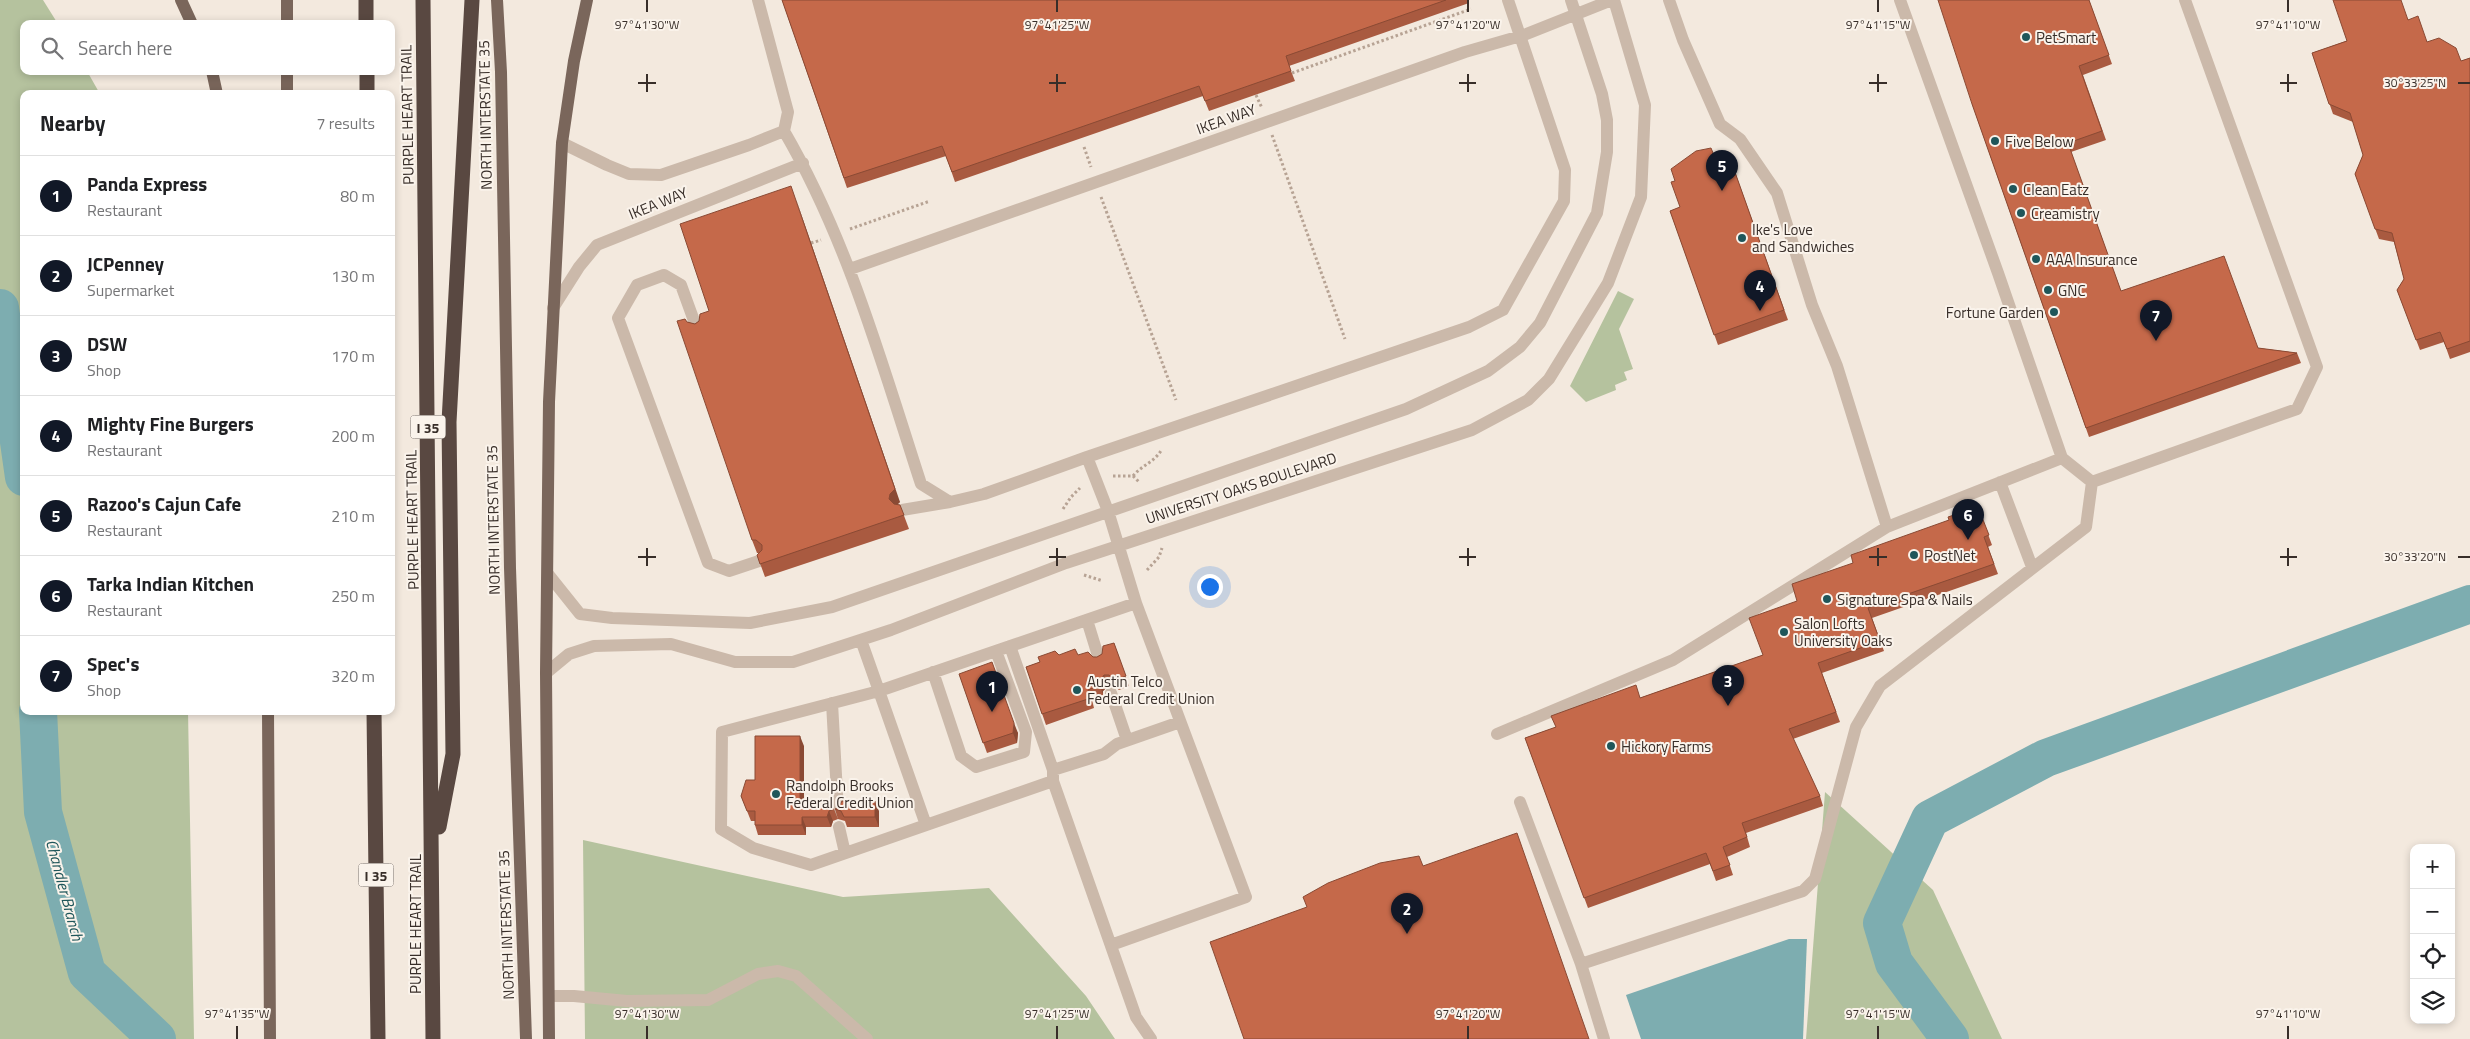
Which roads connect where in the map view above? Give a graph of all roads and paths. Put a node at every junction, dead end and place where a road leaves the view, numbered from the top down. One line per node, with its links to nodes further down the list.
1 (181, 0): 17 (main road)
2 (287, 0): 18 (main road)
3 (366, 0): 19 (highway)
4 (423, 0): 89 (highway, PURPLE HEART TRAIL / I 35)
5 (472, 0): 89 (highway)
6 (497, 0): 96 (main road, NORTH INTERSTATE 35)
7 (587, 0): 32 (main road)
8 (758, 0): 30 (street)
9 (1508, 0): 20 (street)
10 (1571, 0): 16 (street, UNIVERSITY OAKS BOULEVARD)
11 (1613, 0): 16 (street, IKEA WAY); 59 (street, UNIVERSITY OAKS BOULEVARD)
12 (1669, 0): 58 (street)
13 (1900, 0): 47 (street)
14 (2185, 0): 51 (street)
15 (1471, 9): 21 (path)
16 (1576, 14): 20 (street, IKEA WAY); 57 (street, UNIVERSITY OAKS BOULEVARD)
17 (190, 20)
18 (287, 20)
19 (366, 20)
20 (1521, 36): 40 (street, IKEA WAY); 46 (street)
21 (1292, 73)
22 (213, 75): 25 (main road)
23 (287, 75): 26 (main road)
24 (367, 75): 27 (highway)
25 (216, 90)
26 (287, 90)
27 (367, 90)
28 (1256, 95): 29 (path)
29 (1262, 108)
30 (784, 131): 32 (street); 34 (street)
31 (1272, 135): 43 (path)
32 (562, 142): 41 (main road)
33 (1084, 147): 35 (path)
34 (803, 163): 38 (street); 41 (street, IKEA WAY)
35 (1091, 168)
36 (1100, 194): 44 (path)
37 (930, 201): 38 (path)
38 (835, 235): 39 (path); 40 (street)
39 (811, 243)
40 (850, 269): 54 (street)
41 (553, 308): 64 (main road)
42 (698, 329): 61 (street)
43 (1345, 339)
44 (1176, 400)
45 (1165, 442): 49 (path)
46 (1087, 457): 54 (street); 57 (street)
47 (2062, 458): 50 (street); 51 (street)
48 (1113, 476): 49 (path)
49 (1134, 476): 52 (path)
50 (2000, 482): 58 (street); 62 (street)
51 (2092, 482): 62 (street)
52 (1143, 485)
53 (1080, 488): 55 (path)
54 (950, 502): 56 (street)
55 (1063, 509)
56 (902, 510)
57 (1108, 511): 59 (street); 64 (street, UNIVERSITY OAKS BOULEVARD)
58 (1886, 527): 81 (street)
59 (1118, 545): 67 (street); 69 (street, UNIVERSITY OAKS BOULEVARD)
60 (1163, 545): 63 (path)
61 (760, 561)
62 (2032, 567): 91 (street)
63 (1147, 570)
64 (548, 574): 74 (main road)
65 (1083, 575): 66 (path)
66 (1103, 581)
67 (1136, 603): 68 (street); 80 (street)
68 (1087, 620): 70 (street); 72 (street)
69 (861, 640): 74 (street, UNIVERSITY OAKS BOULEVARD); 75 (street)
70 (1010, 646): 71 (street); 83 (street)
71 (996, 651): 73 (street); 73 (street)
72 (1099, 659)
73 (934, 672): 75 (street)
74 (546, 673): 92 (main road)
75 (879, 691): 77 (street); 86 (street)
76 (1111, 693): 82 (street)
77 (832, 703): 85 (street); 88 (street)
78 (268, 715): 93 (main road)
79 (374, 715): 94 (highway, I 35)
80 (1180, 722): 82 (street); 90 (street)
81 (1497, 734)
82 (1127, 740): 83 (street)
83 (1053, 776): 86 (street); 90 (street)
84 (1520, 802): 91 (street)
85 (838, 811)
86 (926, 825): 88 (street)
87 (839, 827): 88 (street)
88 (845, 853)
89 (433, 855): 95 (highway, PURPLE HEART TRAIL / I 35)
90 (1111, 945): 99 (street)
91 (1581, 964): 100 (street)
92 (549, 996): 97 (main road); 98 (street)
93 (270, 1039)
94 (378, 1039)
95 (433, 1039)
96 (526, 1039)
97 (549, 1039)
98 (867, 1039)
99 (1151, 1039)
100 (1604, 1039)

